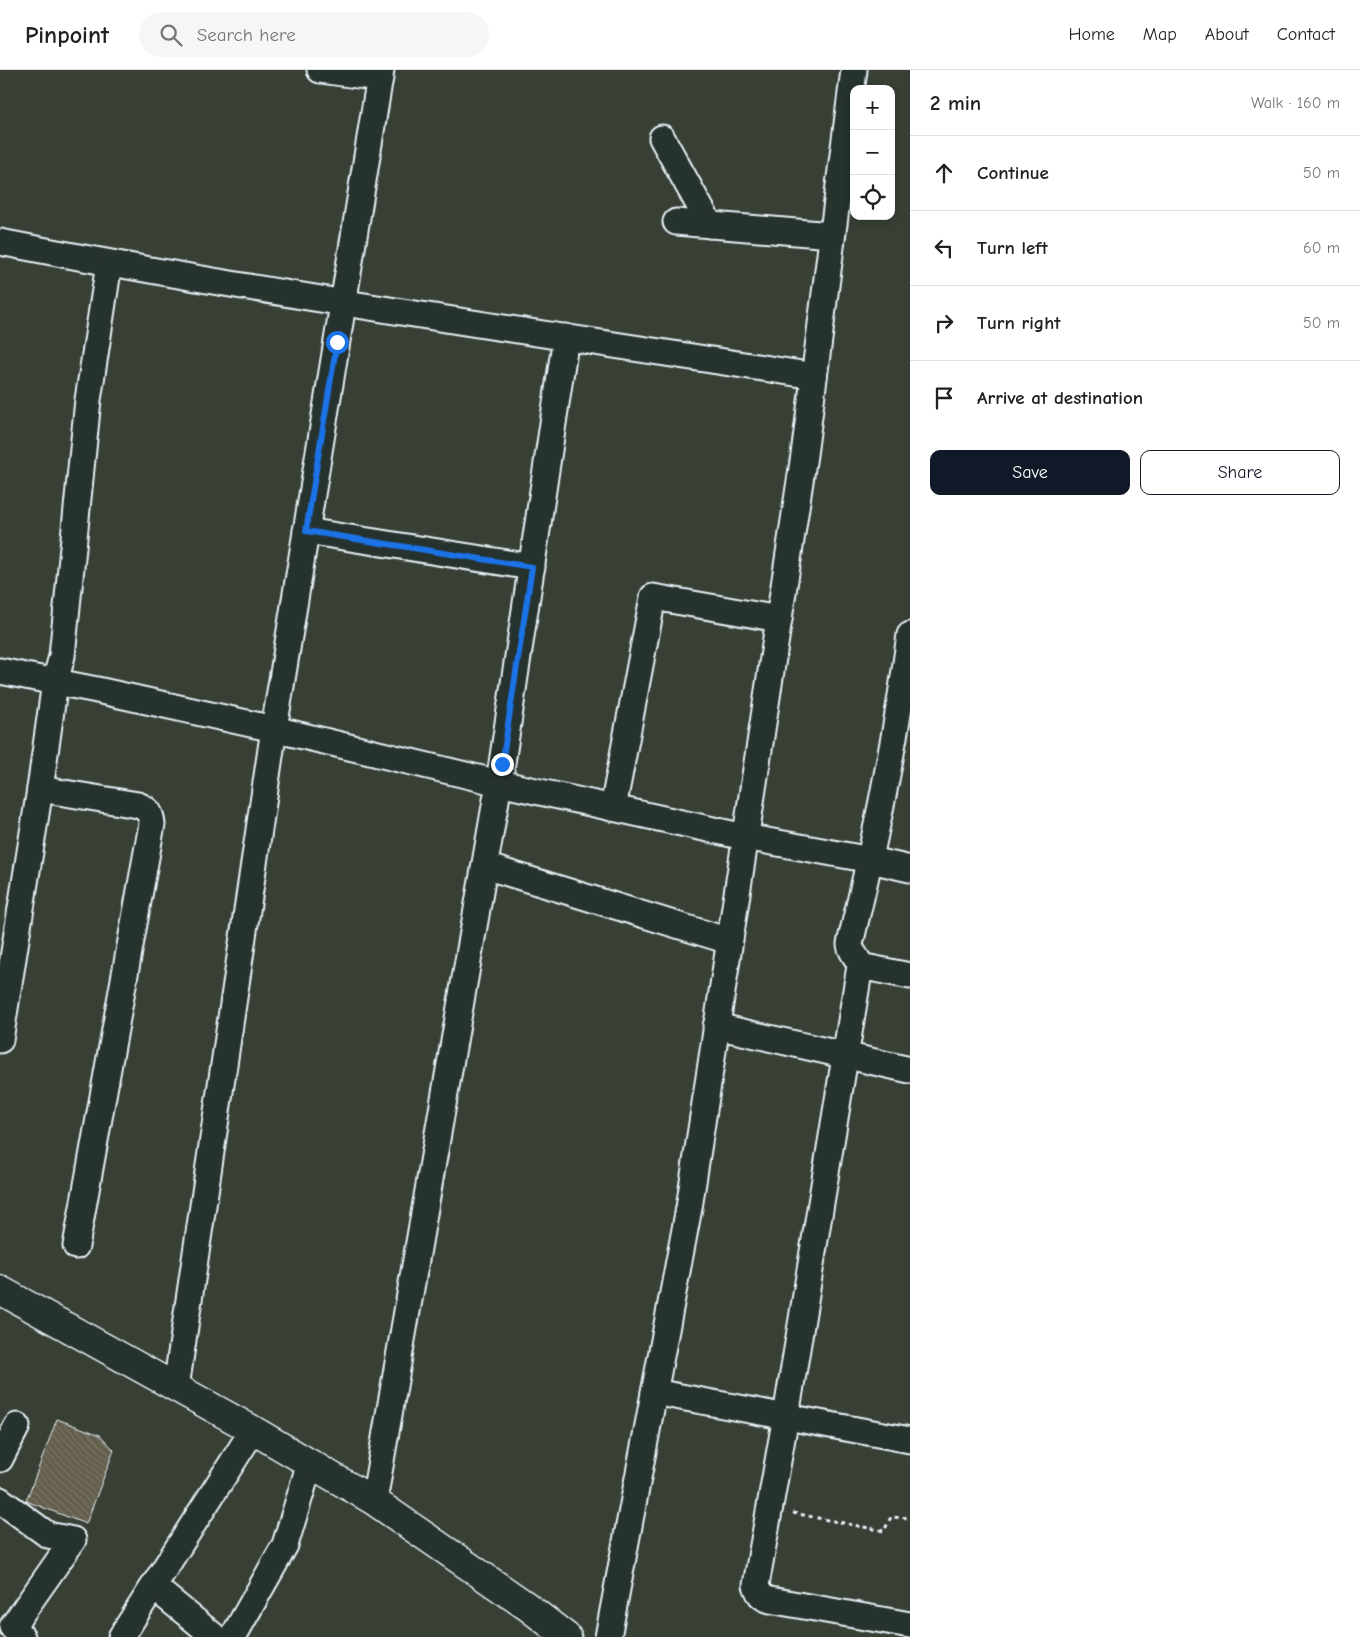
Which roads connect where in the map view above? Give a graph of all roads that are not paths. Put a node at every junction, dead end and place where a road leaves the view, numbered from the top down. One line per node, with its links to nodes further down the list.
1 (320, 70): 3 (street)
2 (854, 70): 7 (street)
3 (381, 74): 10 (street)
4 (662, 138): 6 (street)
5 (676, 222): 6 (street)
6 (710, 225): 7 (street)
7 (832, 235): 12 (street)
8 (0, 242): 9 (street)
9 (110, 264): 10 (street); 19 (street)
10 (343, 304): 11 (street); 13 (street)
11 (566, 337): 12 (street); 14 (street)
12 (814, 376): 15 (street)
13 (306, 531): 14 (street); 20 (street)
14 (532, 567): 21 (street)
15 (779, 618): 23 (street); 24 (street)
16 (910, 635): 18 (street)
17 (0, 671): 19 (street)
18 (908, 671): 25 (street)
19 (55, 682): 20 (street); 22 (street)
20 (274, 729): 21 (street); 37 (street)
21 (499, 783): 23 (street); 26 (street)
22 (40, 789): 32 (street); 35 (street)
23 (612, 808): 24 (street)
24 (745, 837): 25 (street); 28 (street)
25 (871, 860): 27 (street); 29 (street)
26 (485, 866): 28 (street); 46 (street)
27 (910, 869)
28 (730, 941): 31 (street)
29 (860, 966): 30 (street); 33 (street)
30 (910, 976)
31 (716, 1026): 33 (street); 38 (street)
32 (0, 1040)
33 (846, 1055): 34 (street); 39 (street)
34 (910, 1070)
35 (76, 1246)
36 (0, 1290): 37 (main road)
37 (176, 1387): 41 (main road)
38 (654, 1392): 39 (street); 54 (street)
39 (786, 1416): 42 (street); 48 (street)
40 (17, 1426): 43 (street)
41 (253, 1430): 44 (main road); 47 (street)
42 (910, 1440)
43 (0, 1459)
44 (310, 1464): 46 (main road); 52 (street)
45 (0, 1500): 49 (street)
46 (374, 1501): 53 (main road)
47 (154, 1587): 50 (street); 51 (street)
48 (910, 1625)
49 (11, 1627)
50 (121, 1637)
51 (215, 1637)
52 (233, 1637)
53 (568, 1637)
54 (608, 1637)

